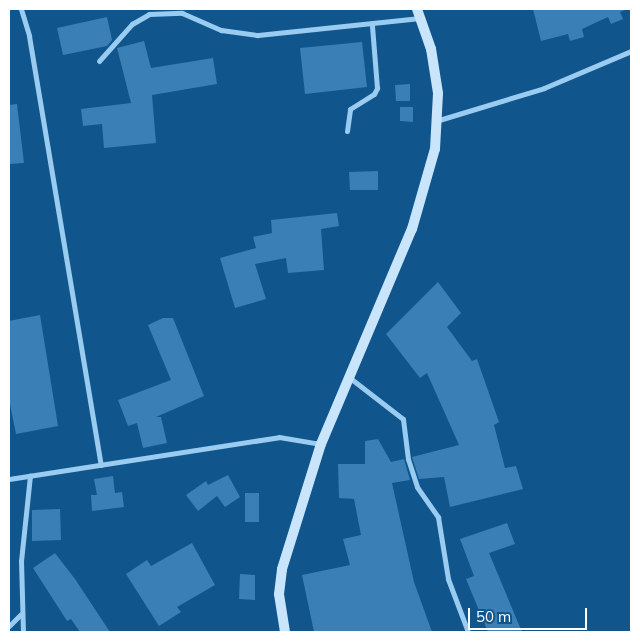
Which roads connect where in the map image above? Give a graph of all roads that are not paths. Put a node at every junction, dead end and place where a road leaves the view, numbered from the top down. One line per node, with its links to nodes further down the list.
1 (21, 9): 10 (street)
2 (419, 13): 3 (street); 6 (main road)
3 (372, 26): 5 (street); 7 (street)
4 (631, 51): 6 (street)
5 (100, 61)
6 (439, 120): 8 (main road)
7 (347, 131)
8 (350, 378): 9 (main road); 17 (street)
9 (321, 444): 10 (street); 16 (main road)
10 (101, 465): 11 (street)
11 (30, 475): 12 (street); 13 (street)
12 (9, 479)
13 (20, 616): 14 (street); 15 (street)
14 (9, 626)
15 (23, 632)
16 (285, 632)
17 (468, 632)

